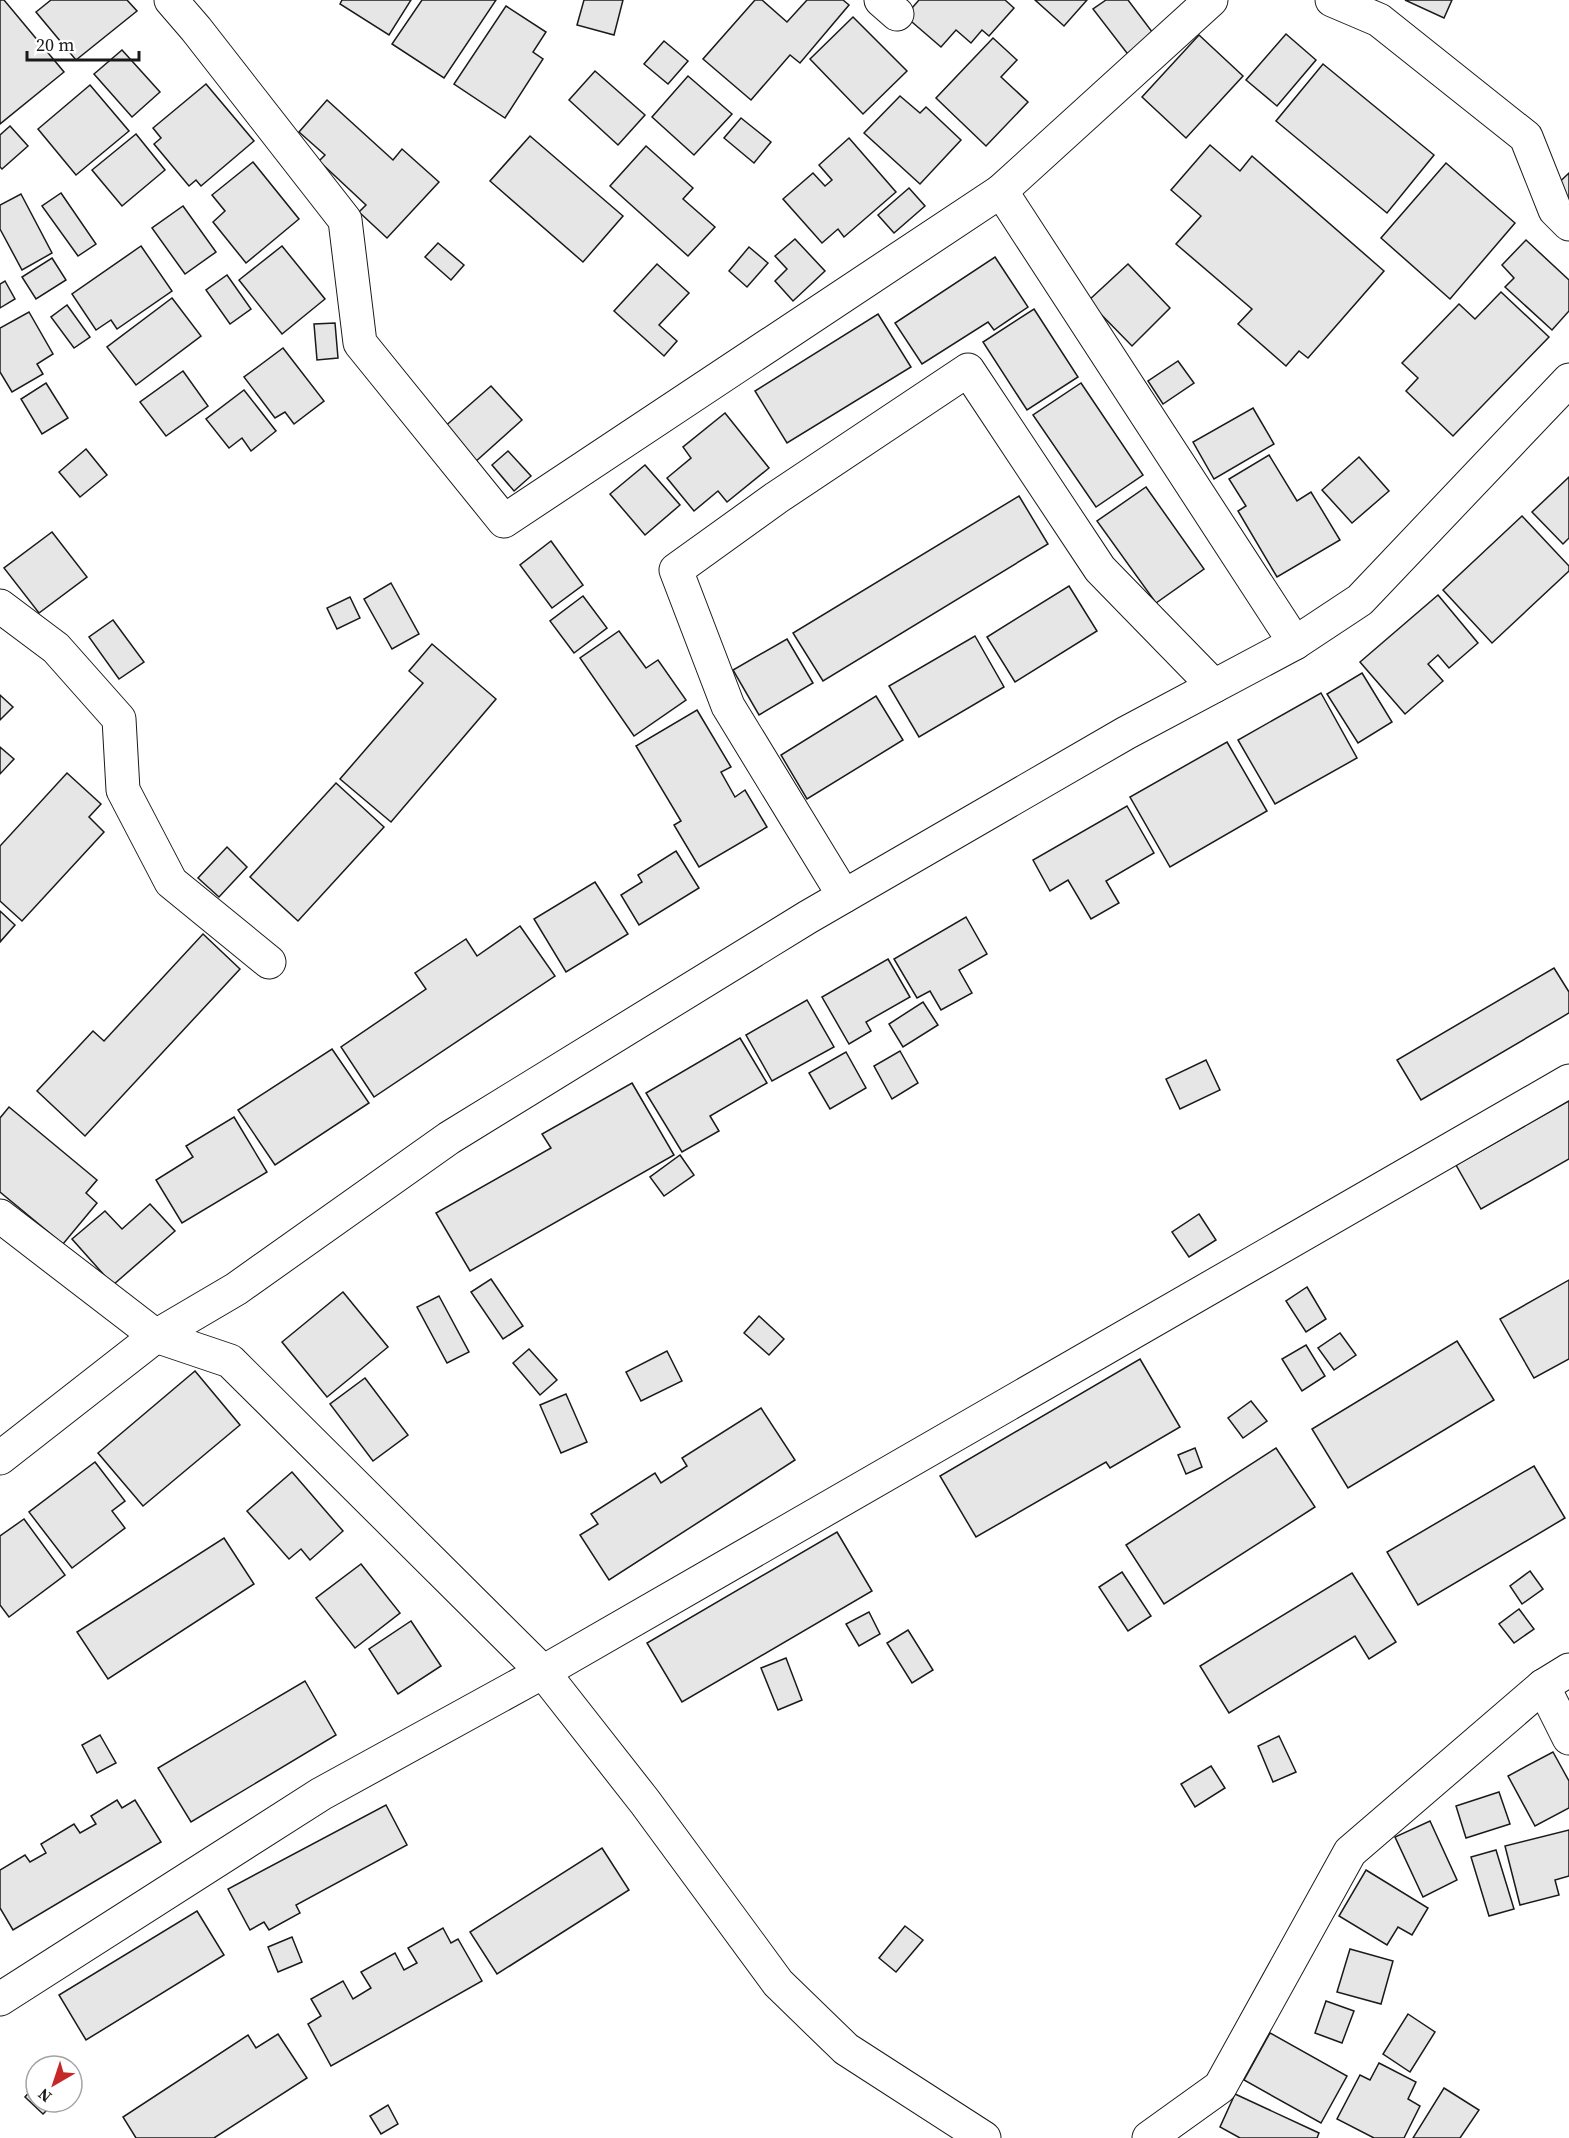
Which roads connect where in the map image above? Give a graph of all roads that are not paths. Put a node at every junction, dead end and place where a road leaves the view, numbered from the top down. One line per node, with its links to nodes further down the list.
1 (171, 0): 4 (street)
2 (1210, 0): 4 (street)
3 (1332, 0): 5 (street)
4 (1001, 190): 8 (street)
5 (1569, 224)
6 (1569, 381): 8 (street)
7 (0, 606): 11 (street)
8 (1295, 643): 9 (street)
9 (1214, 686): 10 (street); 10 (street)
10 (844, 896): 14 (street)
11 (269, 962)
12 (1569, 1081): 16 (street)
13 (0, 1216): 14 (street)
14 (156, 1336): 15 (street); 16 (street)
15 (0, 1458)
16 (543, 1672): 19 (street); 20 (street)
17 (1556, 1678): 18 (street); 21 (street)
18 (1569, 1738)
19 (0, 1999)
20 (984, 2138)
21 (1149, 2138)

